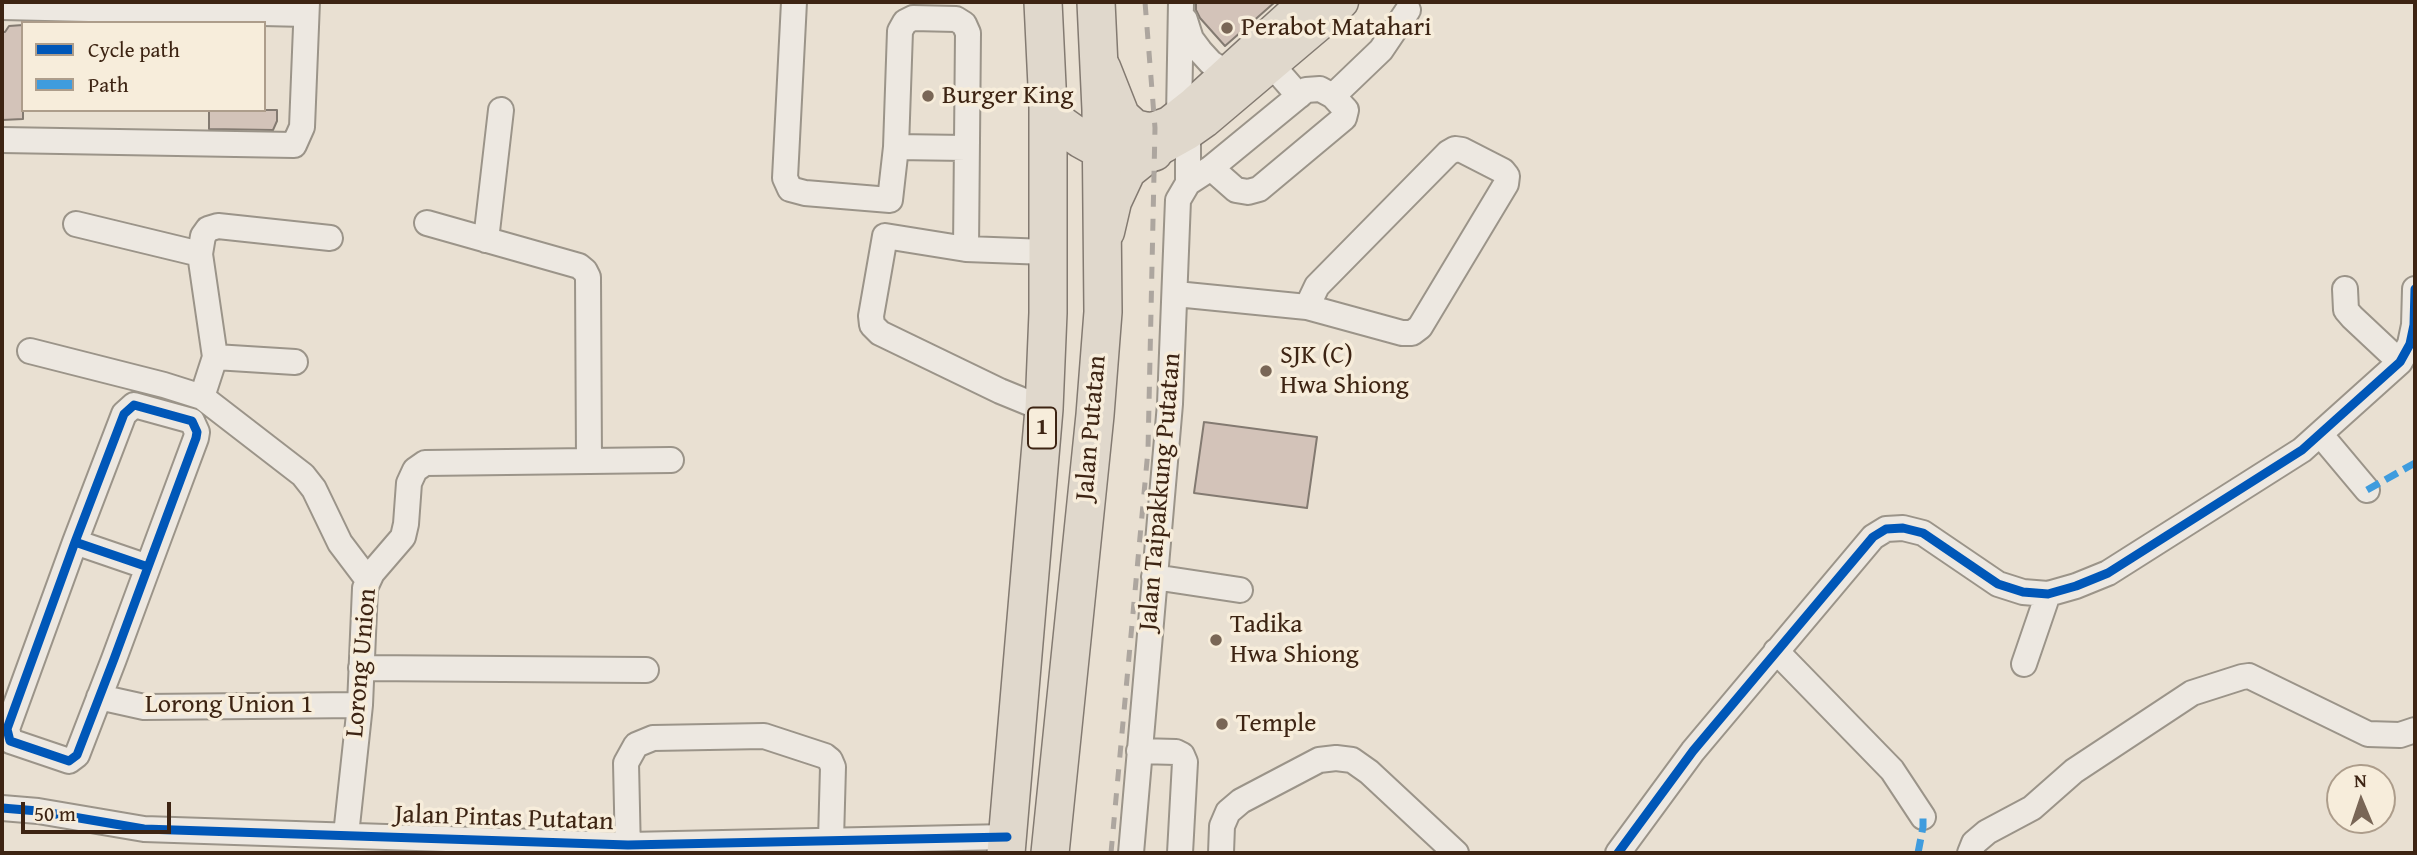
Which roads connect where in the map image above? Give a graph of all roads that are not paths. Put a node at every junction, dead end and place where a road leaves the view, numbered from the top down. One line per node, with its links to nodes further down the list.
1 (794, 2): 25 (street)
2 (1043, 2): 15 (highway, Jalan Putatan / 1)
3 (1096, 2): 10 (highway, Jalan Putatan / 1)
4 (1306, 2): 12 (main road)
5 (1342, 2): 11 (main road)
6 (1402, 5): 14 (street)
7 (2, 7): 9 (street)
8 (1182, 7): 12 (street); 17 (street, Jalan Taipakkung Putatan)
9 (307, 8): 18 (street)
10 (1100, 56): 17 (main road); 21 (highway, Jalan Putatan / 1)
11 (1271, 64): 13 (street); 17 (main road)
12 (1227, 73): 17 (main road)
13 (1299, 96): 14 (street); 23 (street)
14 (1333, 96): 23 (street)
15 (1048, 107): 21 (highway); 33 (highway, Jalan Putatan / 1)
16 (501, 110): 30 (street)
17 (1184, 125): 22 (main road); 24 (street, Jalan Taipakkung Putatan)
18 (2, 140)
19 (896, 147): 20 (street); 20 (street); 25 (street)
20 (966, 148): 31 (street)
21 (1101, 150): 22 (highway); 32 (highway, Jalan Putatan / 1)
22 (1154, 152): 32 (main road)
23 (1211, 168): 24 (street)
24 (1188, 183): 37 (street, Jalan Taipakkung Putatan)
25 (890, 201): 28 (street)
26 (427, 223): 30 (street)
27 (76, 224): 34 (street)
28 (886, 236): 31 (street); 46 (street)
29 (330, 238): 34 (street)
30 (486, 240): 49 (street)
31 (966, 249): 33 (street)
32 (1104, 249): 39 (highway, Jalan Putatan / 1)
33 (1047, 252): 40 (highway, Jalan Putatan / 1)
34 (200, 254): 42 (street)
35 (2345, 289): 44 (street)
36 (2415, 289): 44 (street)
37 (1176, 294): 38 (street); 53 (street, Jalan Taipakkung Putatan)
38 (1307, 307): 38 (street)
39 (1103, 312): 40 (highway); 74 (highway, Jalan Putatan / 1)
40 (1048, 313): 46 (highway, Jalan Putatan / 1)
41 (30, 351): 45 (street)
42 (215, 357): 43 (street); 45 (street)
43 (295, 362)
44 (2400, 362): 47 (street)
45 (202, 397): 54 (street)
46 (1044, 409): 70 (highway, Jalan Putatan / 1)
47 (2320, 434): 50 (street); 56 (street)
48 (671, 460): 49 (street, Lorong Union)
49 (589, 461): 54 (street, Lorong Union)
50 (2367, 490)
51 (75, 542): 52 (street); 52 (street); 61 (street)
52 (148, 567): 61 (street)
53 (1154, 577): 55 (street); 64 (street, Jalan Taipakkung Putatan)
54 (368, 580): 59 (street, Lorong Union)
55 (1240, 590)
56 (2048, 594): 57 (street); 58 (street)
57 (1776, 651): 66 (street); 79 (street)
58 (2024, 664)
59 (361, 668): 60 (street); 62 (street, Lorong Union)
60 (646, 670)
61 (99, 697): 62 (street, Lorong Union 1)
62 (360, 705): 68 (street, Lorong Union)
63 (2415, 730): 80 (street)
64 (1139, 751): 75 (street, Jalan Taipakkung Putatan); 76 (street)
65 (2, 808): 67 (street, Jalan Pintas Putatan)
66 (1923, 817)
67 (262, 831): 68 (street, Jalan Pintas Putatan); 73 (street)
68 (358, 841): 71 (street, Jalan Pintas Putatan)
69 (831, 841): 70 (street, Jalan Pintas Putatan); 72 (street, Jalan Pintas Putatan); 72 (street)
70 (1006, 845)
71 (525, 847): 72 (street, Jalan Pintas Putatan)
72 (628, 849)
73 (251, 853)
74 (1050, 853)
75 (1131, 853)
76 (1180, 853)
77 (1221, 853): 78 (street)
78 (1456, 853)
79 (1618, 853)
80 (1970, 853)

